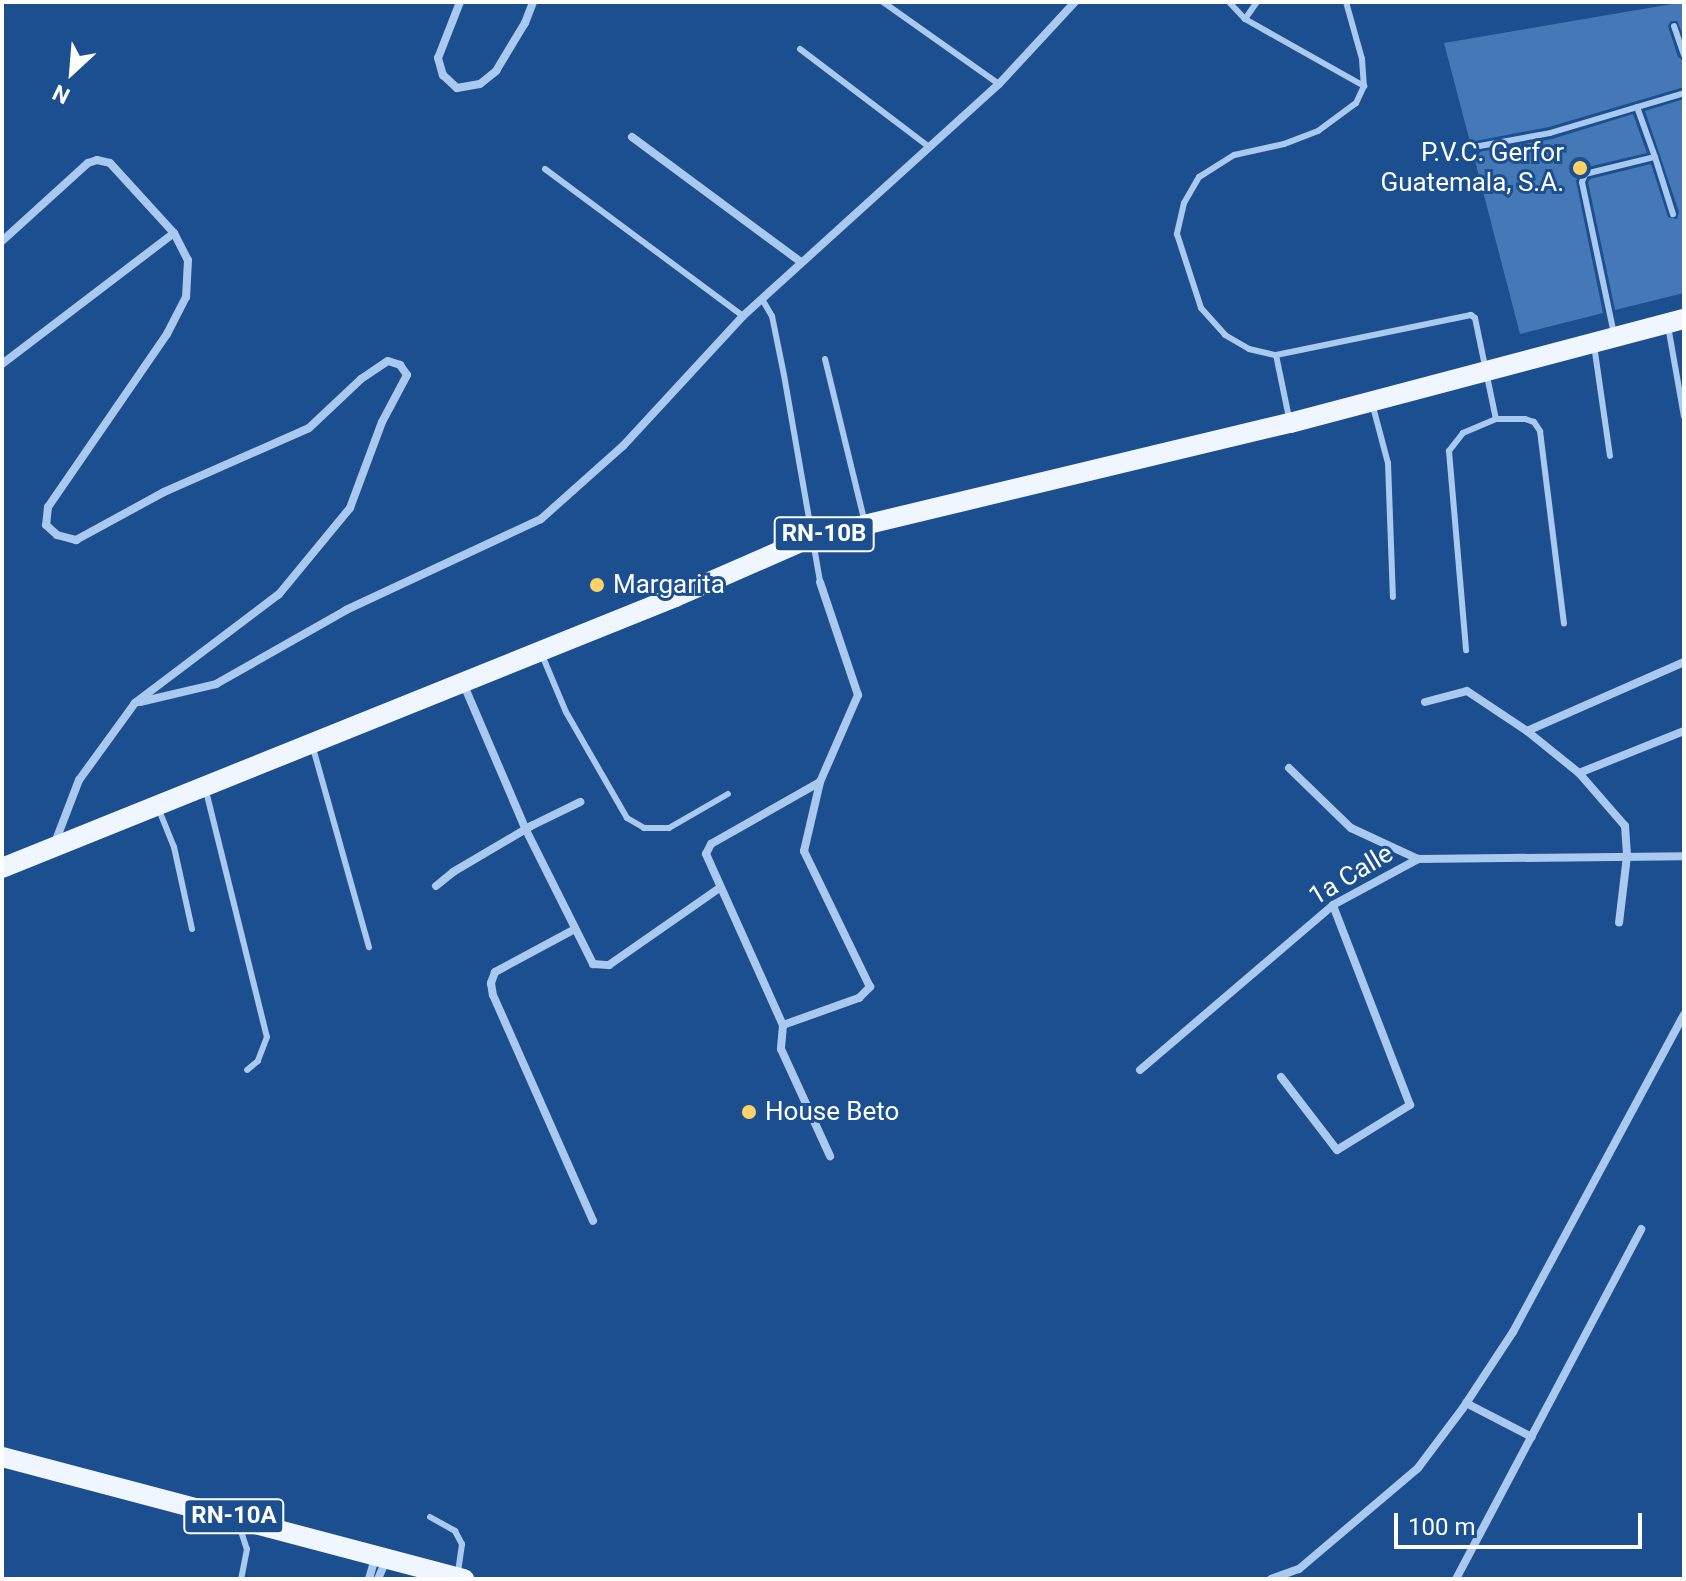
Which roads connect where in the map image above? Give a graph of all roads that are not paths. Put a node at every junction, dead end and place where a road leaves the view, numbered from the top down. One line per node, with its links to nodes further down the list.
1 (460, 2): 2 (street)
2 (533, 2)
3 (883, 2): 12 (lane)
4 (1075, 2): 12 (street)
5 (1229, 2): 8 (lane)
6 (1257, 2): 8 (lane)
7 (1346, 2): 13 (lane)
8 (1245, 19): 13 (lane)
9 (1674, 26): 11 (lane)
10 (800, 49): 17 (lane)
11 (1684, 55)
12 (999, 84): 17 (street)
13 (1364, 86): 30 (lane)
14 (1684, 93): 15 (lane)
15 (1637, 107): 18 (lane); 19 (lane)
16 (632, 137): 24 (street)
17 (929, 147): 24 (street)
18 (1474, 147)
19 (1655, 157): 21 (lane); 28 (lane)
20 (545, 169): 26 (lane)
21 (1673, 214)
22 (174, 233): 23 (street); 32 (street); 49 (street)
23 (2, 241)
24 (801, 262): 25 (street)
25 (762, 299): 26 (street); 40 (lane)
26 (743, 316): 49 (street)
27 (1676, 321): 28 (main road, RN-10B); 35 (lane)
28 (1614, 337): 29 (main road, RN-10B)
29 (1594, 342): 33 (main road, RN-10B); 38 (lane)
30 (1276, 355): 33 (lane); 37 (lane)
31 (825, 359): 39 (lane)
32 (2, 364)
33 (1484, 371): 34 (main road, RN-10B); 36 (lane)
34 (1372, 401): 37 (main road, RN-10B); 42 (lane)
35 (1684, 417)
36 (1496, 419): 43 (lane); 44 (lane)
37 (1290, 423): 39 (main road, RN-10B)
38 (1610, 456)
39 (865, 523): 40 (main road, RN-10B)
40 (810, 538): 41 (lane); 45 (main road, RN-10B)
41 (820, 582): 55 (street)
42 (1393, 597)
43 (1564, 624)
44 (1466, 650)
45 (540, 651): 47 (main road, RN-10B); 57 (lane)
46 (1684, 662): 50 (street)
47 (462, 683): 52 (main road, RN-10B); 60 (street)
48 (1425, 702): 50 (street)
49 (135, 703): 61 (street)
50 (1527, 731): 54 (street)
51 (1684, 731): 54 (street)
52 (312, 744): 56 (main road, RN-10B); 72 (lane)
53 (1289, 768): 64 (street)
54 (1579, 773): 62 (street)
55 (820, 782): 67 (street); 74 (street)
56 (205, 787): 59 (main road, RN-10B); 75 (lane)
57 (728, 794)
58 (580, 802): 60 (street)
59 (157, 807): 61 (main road, RN-10B); 70 (lane)
60 (526, 830): 66 (street); 71 (street)
61 (52, 850): 65 (main road, RN-10B)
62 (1627, 856): 63 (street, 1a Calle); 64 (street, 1a Calle); 69 (street)
63 (1684, 856)
64 (1418, 859): 68 (street, 1a Calle)
65 (3, 867)
66 (436, 886)
67 (721, 887): 71 (street); 74 (street)
68 (1333, 905): 76 (street, 1a Calle); 77 (street)
69 (1619, 923)
70 (192, 929)
71 (575, 929): 79 (street)
72 (369, 947)
73 (1684, 1015): 81 (street)
74 (783, 1025): 78 (street)
75 (247, 1070)
76 (1140, 1070)
77 (1281, 1077)
78 (830, 1156)
79 (593, 1221)
80 (1641, 1229): 82 (street)
81 (1466, 1403): 82 (street); 91 (street)
82 (1532, 1437): 92 (street)
83 (2, 1457): 84 (main road, RN-10A)
84 (237, 1517): 86 (main road, RN-10A); 88 (lane)
85 (430, 1517): 87 (lane)
86 (382, 1554): 87 (main road, RN-10A); 89 (street); 90 (street)
87 (460, 1578)
88 (241, 1579)
89 (369, 1579)
90 (378, 1579)
91 (1271, 1579)
92 (1456, 1579)

